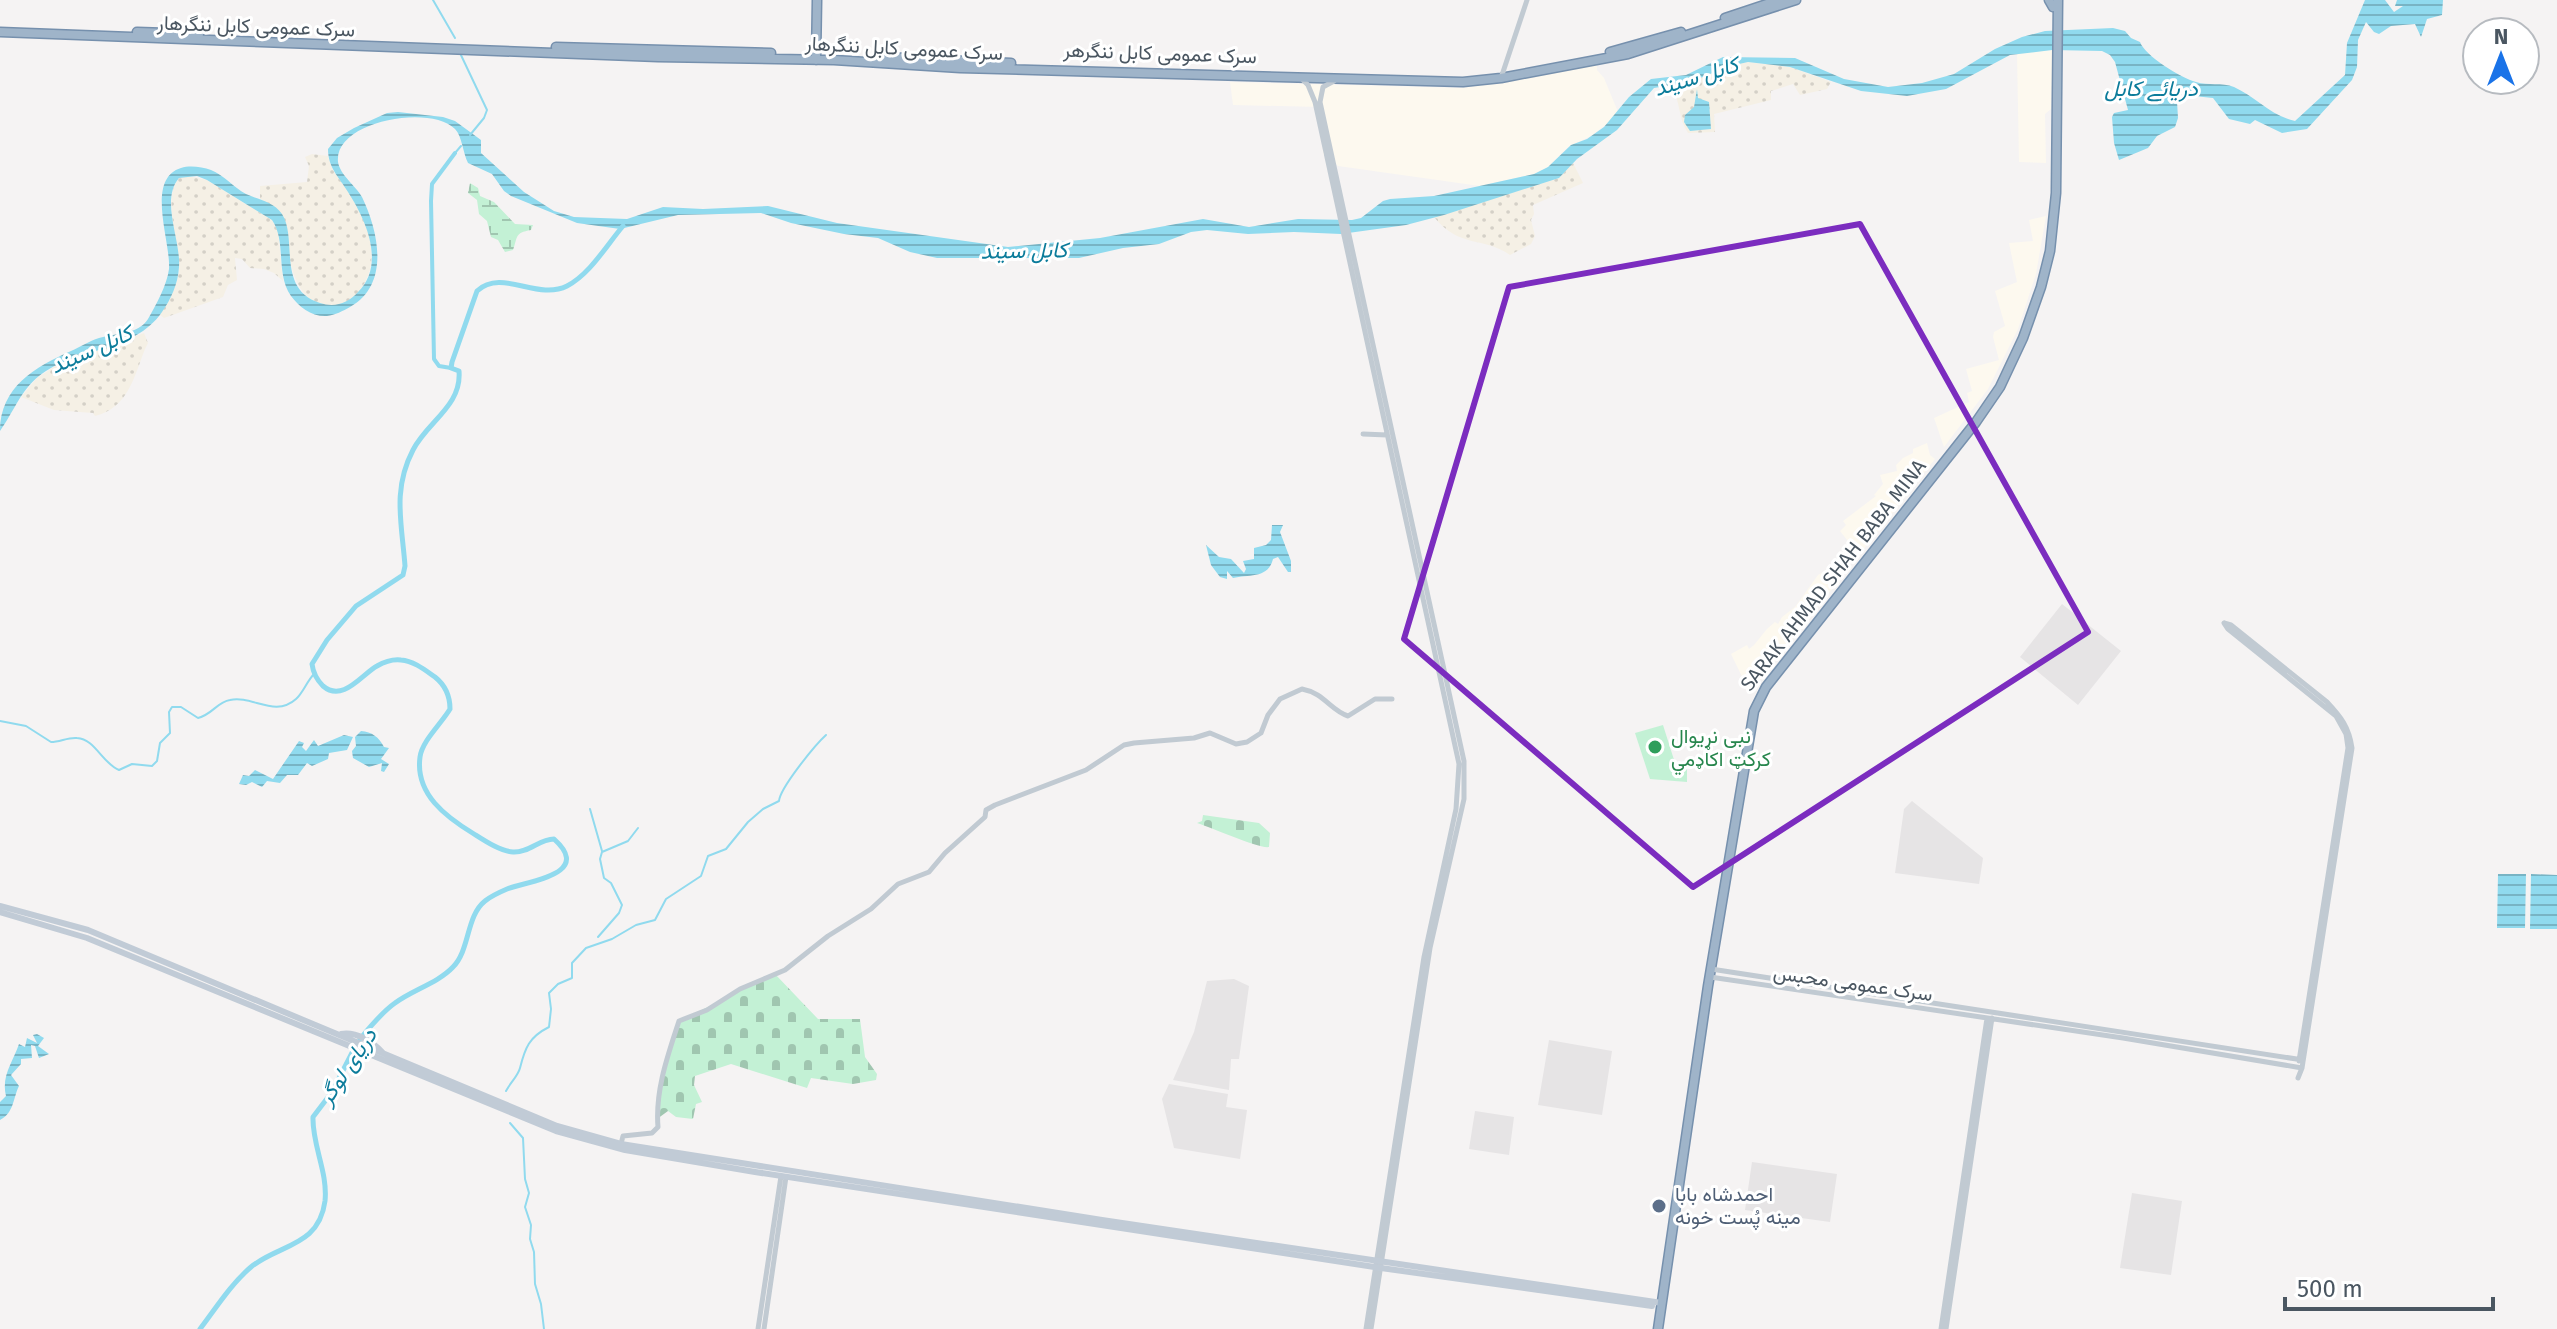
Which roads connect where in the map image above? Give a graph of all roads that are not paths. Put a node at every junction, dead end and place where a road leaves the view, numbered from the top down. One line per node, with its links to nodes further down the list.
1 (817, 0): 8 (highway)
2 (1527, 0): 9 (street)
3 (1779, 0): 6 (highway, سرک عمومی کابل ننگرهار)
4 (1796, 0): 6 (highway, سرک عمومی کابل ننگرهار)
5 (2053, 2): 13 (highway)
6 (1721, 22): 9 (highway, سرک عمومی کابل ننگرهار)
7 (0, 30): 8 (highway, سرک عمومی کابل ننگرهار)
8 (816, 57): 9 (highway, سرک عمومی کابل ننگرهر); 10 (highway, سرک عمومی کابل ننگرهار)
9 (1501, 76): 11 (highway, سرک عمومی کابل ننگرهار)
10 (1301, 78): 11 (highway, سرک عمومی کابل ننگرهار); 12 (street)
11 (1338, 79): 12 (street)
12 (1340, 210): 14 (street)
13 (2047, 253): 22 (highway); 31 (highway, SARAK AHMAD SHAH BABA MINA)
14 (1367, 331): 16 (street); 30 (street)
15 (1363, 434): 16 (street)
16 (1387, 435): 30 (street)
17 (1392, 699): 27 (street)
18 (2344, 784): 18 (street); 26 (street)
19 (0, 906): 21 (main road)
20 (0, 912): 21 (main road)
21 (167, 967): 24 (main road); 24 (main road)
22 (1710, 973): 23 (street, سرک عمومی محبس); 31 (highway)
23 (1990, 1016): 26 (street); 26 (street); 35 (street)
24 (355, 1043): 25 (main road); 25 (main road); 28 (main road)
25 (385, 1054): 27 (main road)
26 (2301, 1060)
27 (621, 1144): 29 (main road)
28 (784, 1176): 29 (main road); 32 (street)
29 (1036, 1213): 30 (main road); 30 (main road)
30 (1379, 1264): 31 (main road); 33 (street)
31 (1660, 1305): 34 (highway)
32 (761, 1329)
33 (1369, 1329)
34 (1656, 1329)
35 (1943, 1329)

